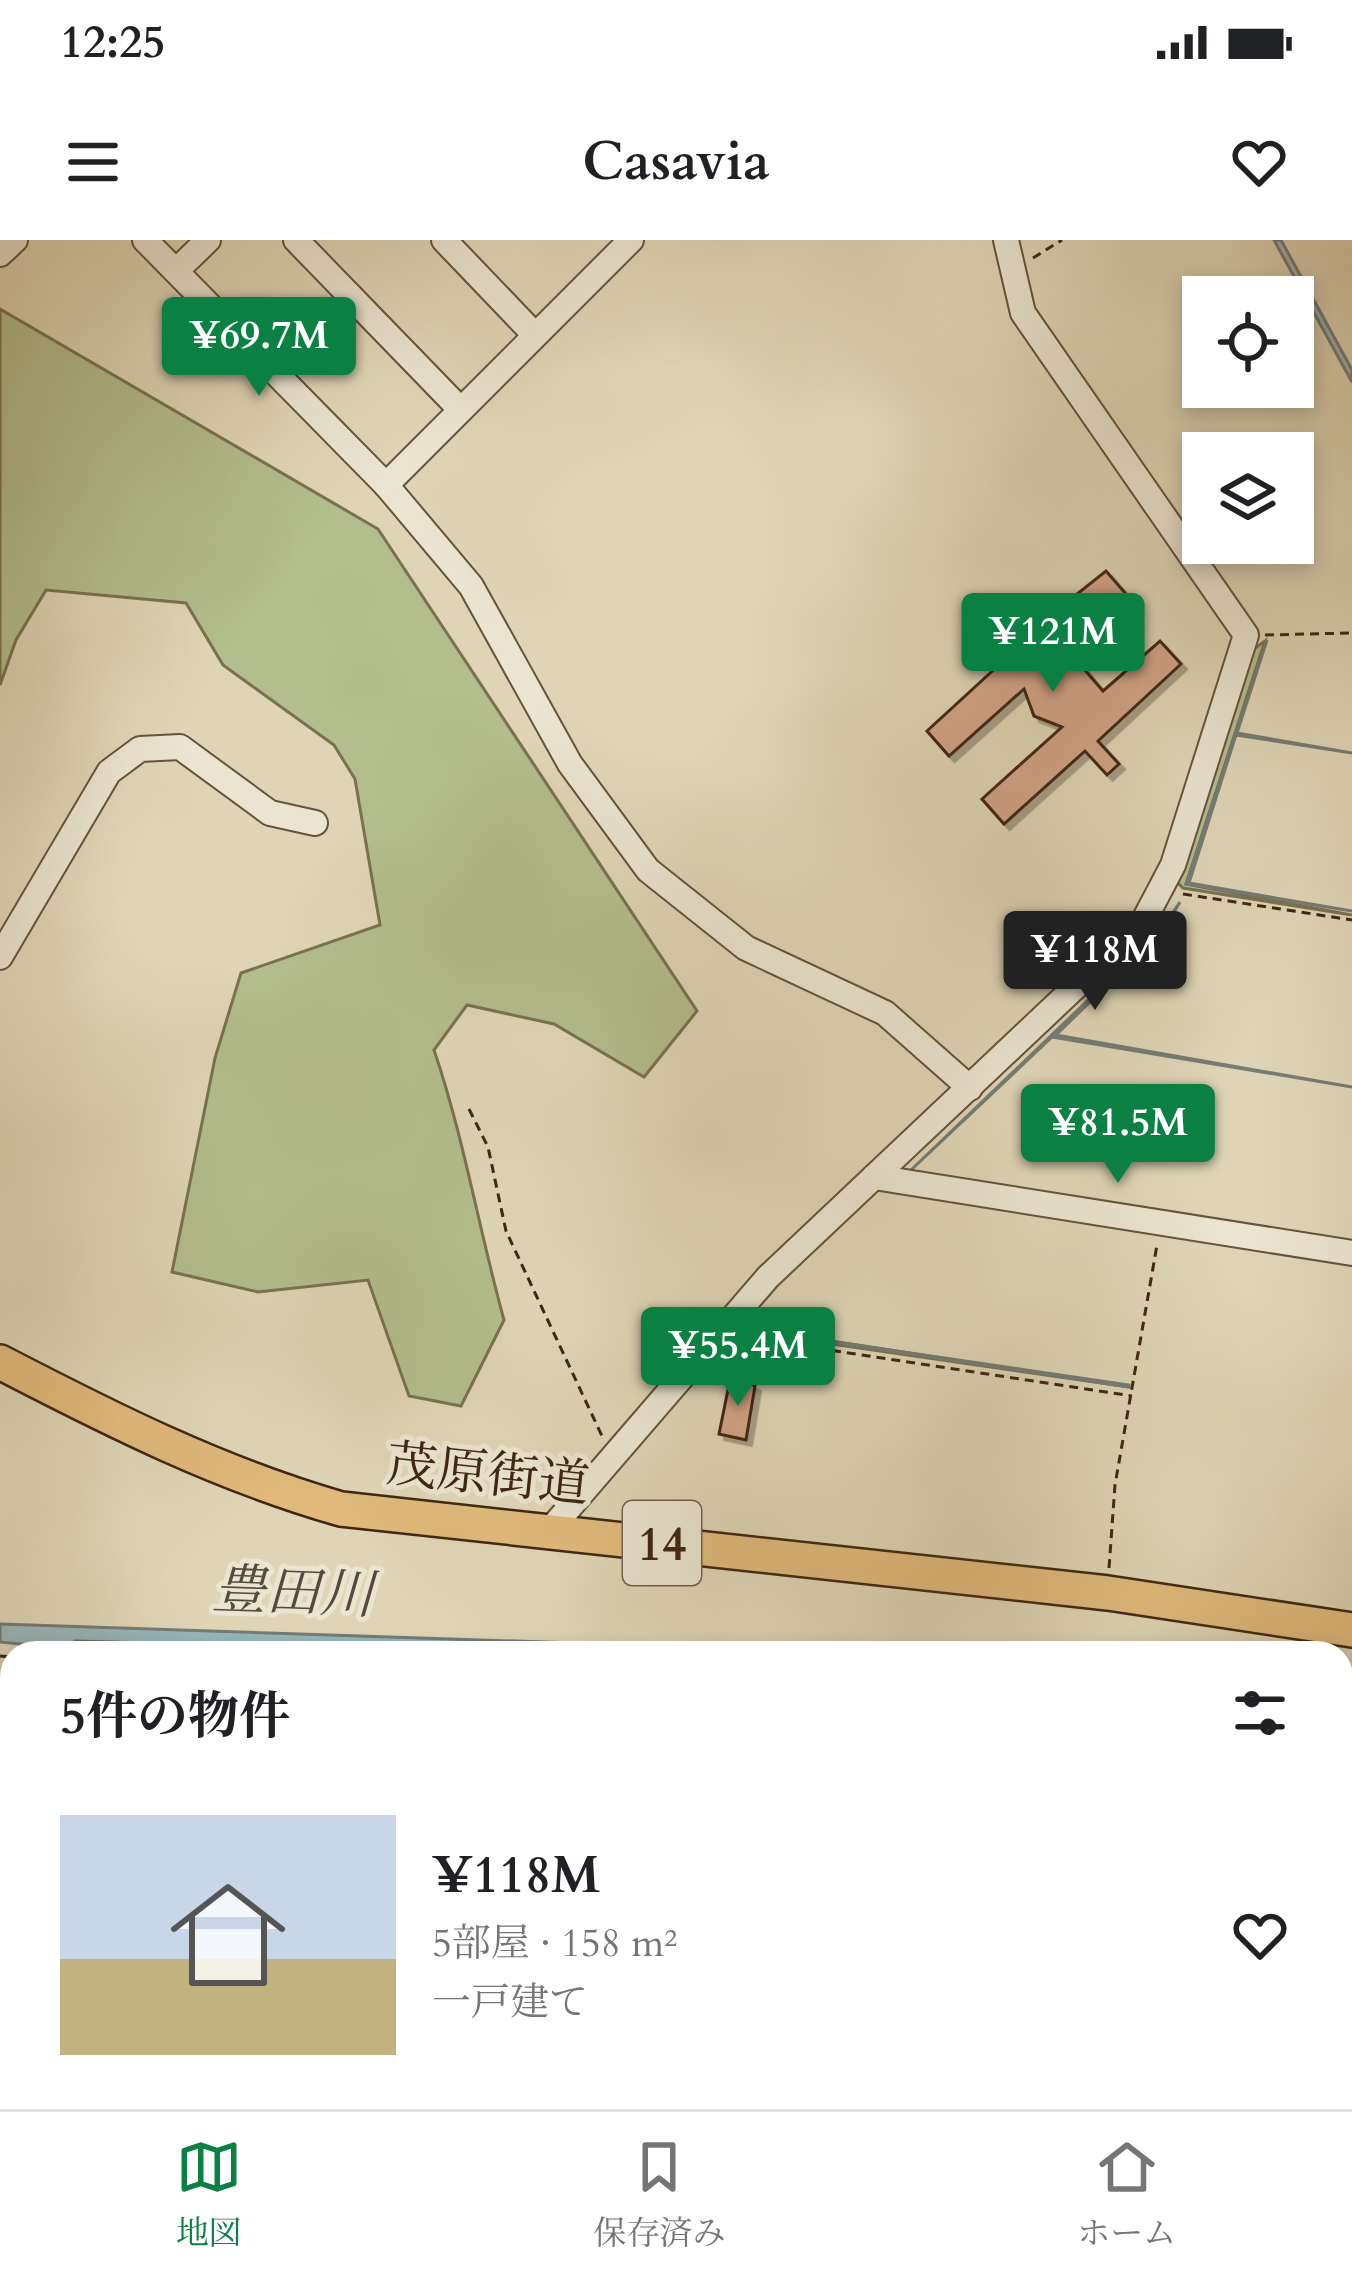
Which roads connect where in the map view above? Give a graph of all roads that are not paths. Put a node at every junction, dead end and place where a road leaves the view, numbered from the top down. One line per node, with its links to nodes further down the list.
1 (15, 240): 8 (street)
2 (145, 240): 9 (street)
3 (208, 240): 9 (street)
4 (296, 240): 11 (street)
5 (444, 240): 10 (street)
6 (631, 240): 10 (street)
7 (1006, 240): 15 (street)
8 (0, 254)
9 (176, 271): 12 (street)
10 (534, 334): 11 (street)
11 (459, 408): 12 (street)
12 (386, 485): 15 (street)
13 (316, 823): 14 (street)
14 (0, 957)
15 (970, 1088): 16 (street)
16 (874, 1177): 17 (street); 19 (street)
17 (1352, 1253)
18 (0, 1362): 19 (main road, 茂原街道 / 14)
19 (550, 1530): 20 (main road, 茂原街道 / 14)
20 (1344, 1637)

